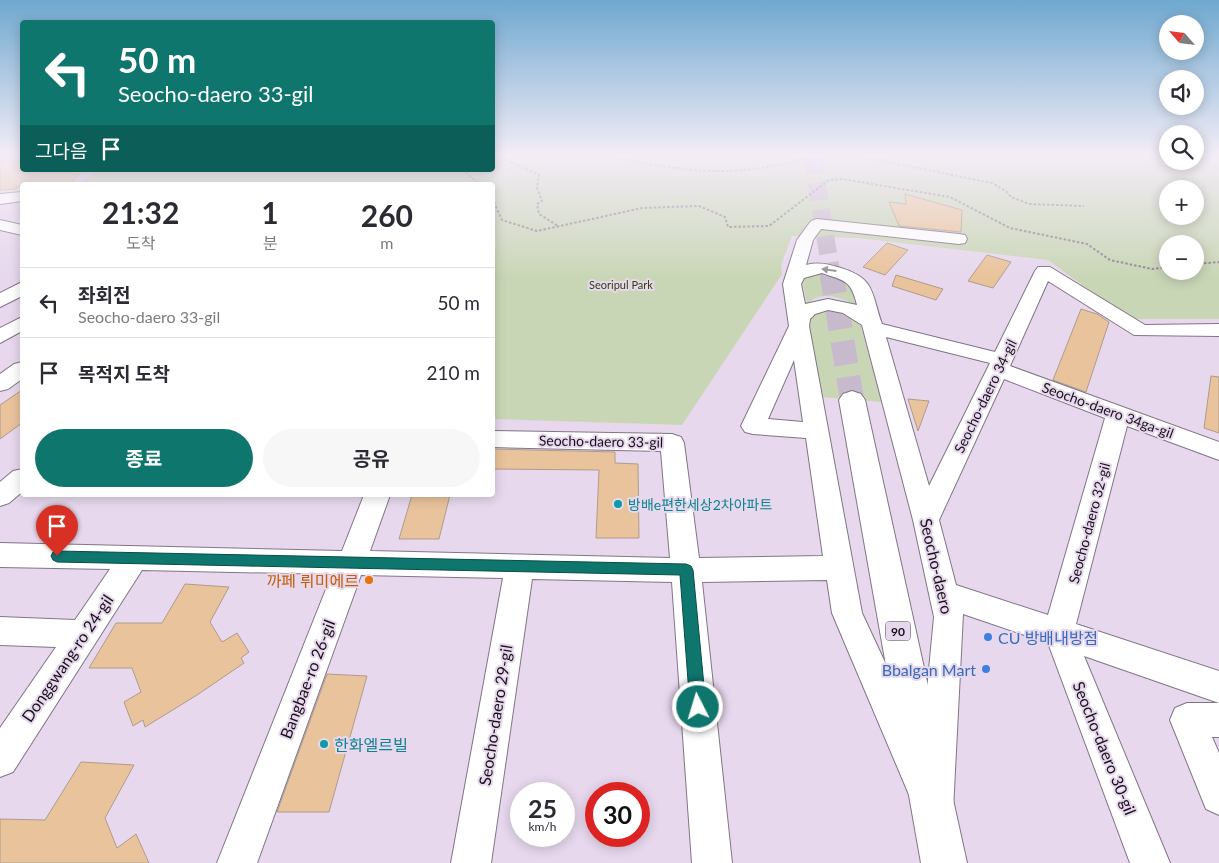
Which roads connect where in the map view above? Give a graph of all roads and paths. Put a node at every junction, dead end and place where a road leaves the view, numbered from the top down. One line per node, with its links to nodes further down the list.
1 (540, 196): 5 (path)
2 (1008, 196): 6 (path)
3 (20, 198): 4 (street)
4 (0, 199)
5 (495, 205)
6 (1084, 206)
7 (0, 226): 8 (street)
8 (20, 230)
9 (959, 238): 12 (street)
10 (1219, 262): 11 (path)
11 (1204, 263)
12 (793, 279): 17 (street, Seocho-daero); 18 (street, Seocho-daero, one-way to 12)
13 (20, 289): 14 (street)
14 (0, 302): 15 (street)
15 (20, 307)
16 (20, 324): 20 (street)
17 (800, 324): 18 (street); 26 (street, Seocho-daero); 26 (street)
18 (875, 328): 21 (street); 32 (street, Seocho-daero)
19 (1219, 330): 21 (street, Seocho-daero 34-gil)
20 (0, 336)
21 (1000, 364): 25 (street, Seocho-daero 34ga-gil); 32 (street, Seocho-daero 34-gil)
22 (20, 370): 23 (street)
23 (0, 384)
24 (852, 400): 48 (main road, Seocho-daero / 90)
25 (1118, 414): 28 (street, Seocho-daero 34ga-gil); 41 (street, Seocho-daero 32-gil)
26 (818, 430): 37 (street, Seocho-daero)
27 (495, 439): 38 (street, Seocho-daero 33-gil)
28 (1219, 451)
29 (20, 480): 30 (street)
30 (0, 496)
31 (375, 497): 35 (street, Bangbae-ro 26-gil)
32 (926, 520): 39 (street, Seocho-daero)
33 (0, 555): 34 (street)
34 (134, 558): 35 (street); 42 (street, Donggwang-ro 24-gil)
35 (351, 563): 36 (street); 49 (street, Bangbae-ro 26-gil)
36 (519, 566): 38 (street); 50 (street, Seocho-daero 29-gil)
37 (840, 568): 38 (street); 48 (street, Seocho-daero)
38 (686, 570): 51 (street)
39 (944, 594): 41 (street); 48 (street, Seocho-daero)
40 (0, 630): 42 (street)
41 (1059, 632): 43 (street); 53 (street, Seocho-daero 30-gil)
42 (84, 634): 45 (street, Donggwang-ro 24-gil)
43 (1219, 687)
44 (1219, 720): 47 (street)
45 (10, 729): 46 (street, Donggwang-ro 24-gil)
46 (0, 759)
47 (1219, 796)
48 (934, 810): 52 (main road, Seocho-daero / 90)
49 (237, 863)
50 (471, 863)
51 (712, 863)
52 (944, 863)
53 (1150, 863)

